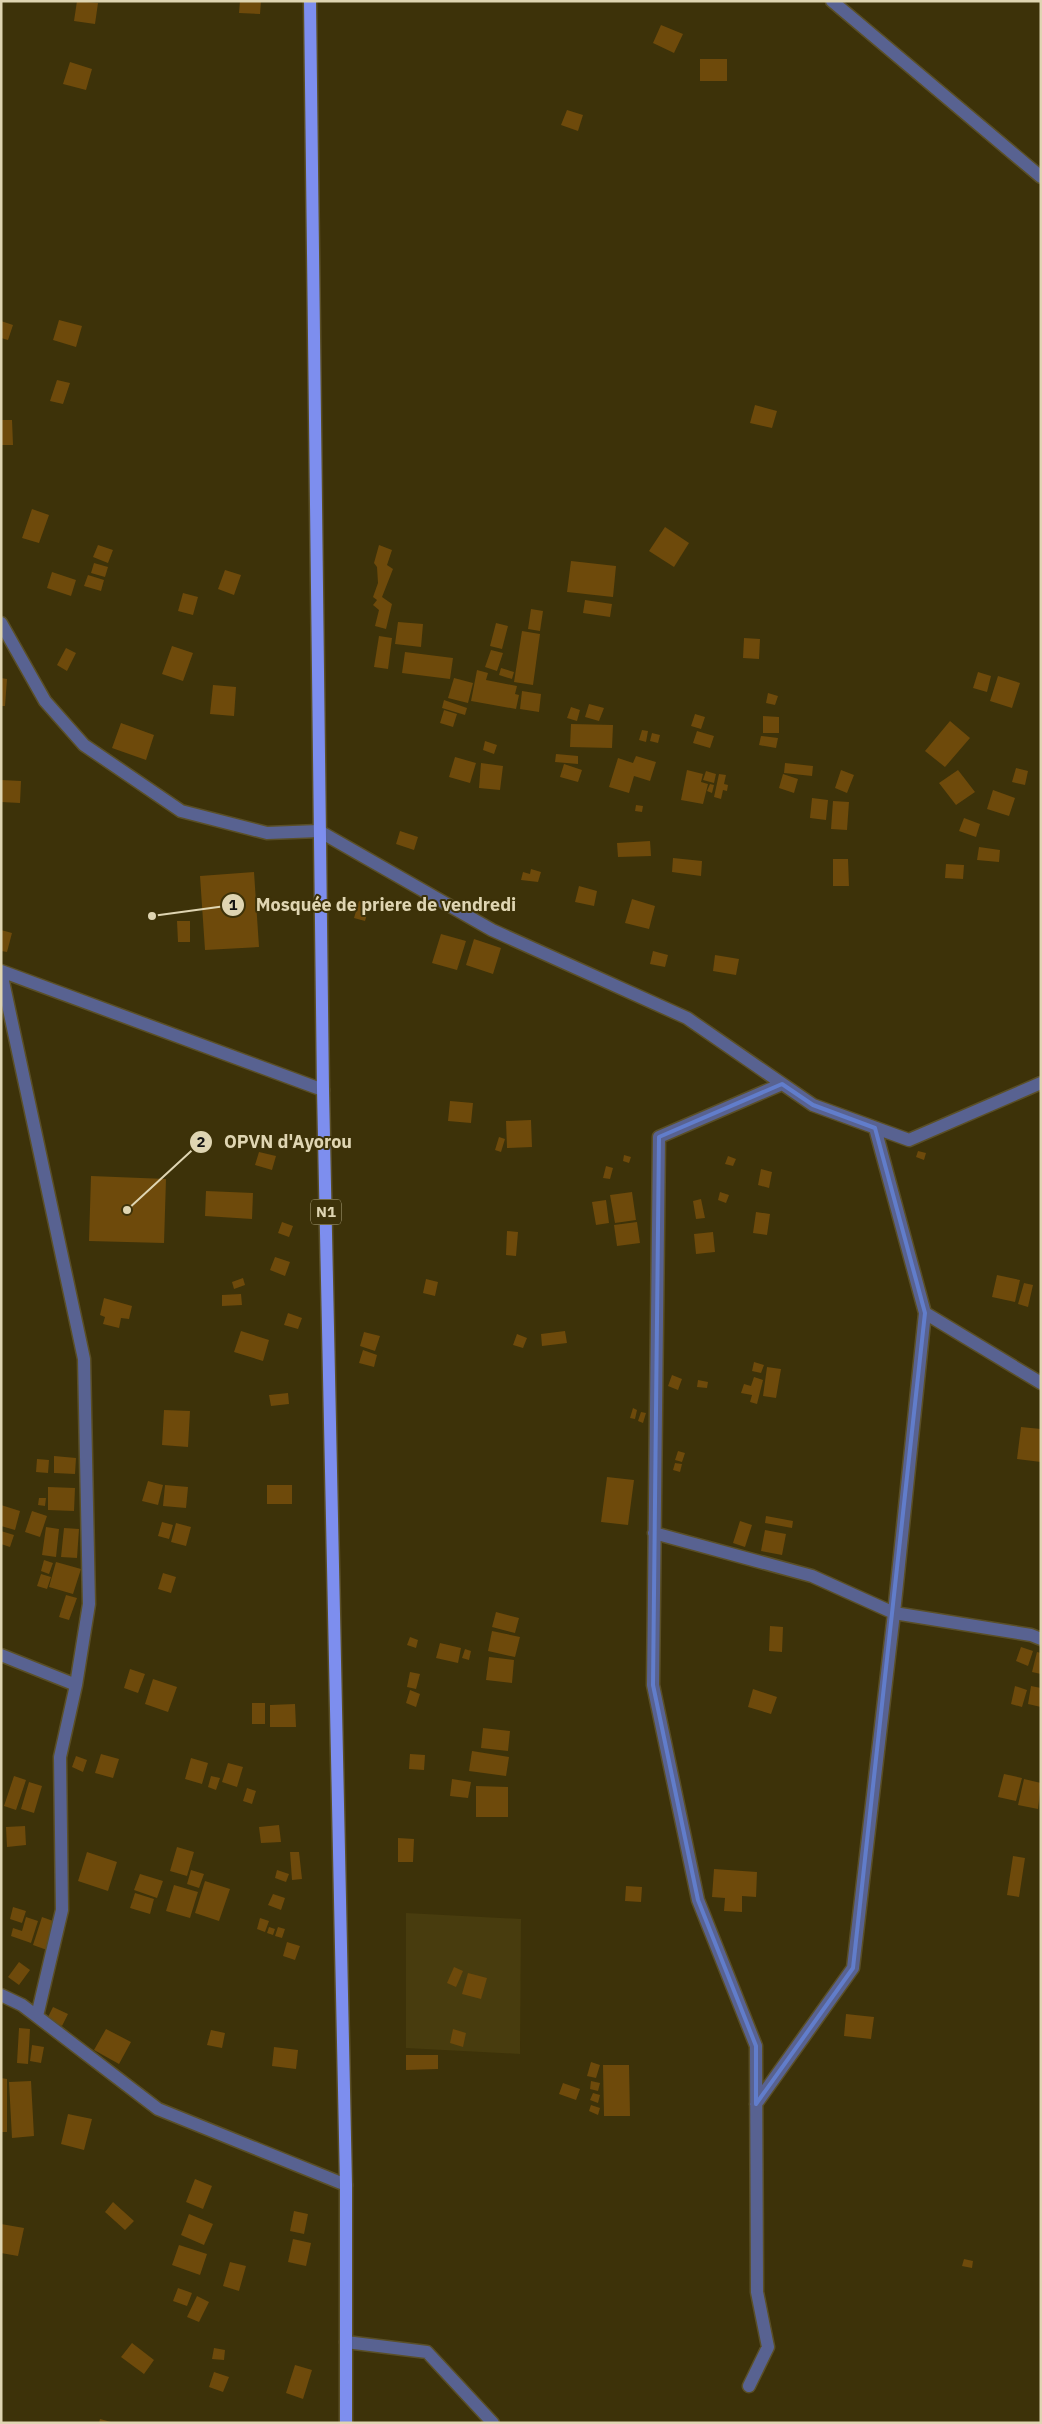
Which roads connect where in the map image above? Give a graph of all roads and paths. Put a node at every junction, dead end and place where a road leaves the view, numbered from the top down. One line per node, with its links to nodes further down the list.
1 (310, 1): 5 (main road, N1)
2 (832, 1): 3 (street)
3 (1041, 177)
4 (1, 623): 5 (street)
5 (319, 831): 7 (street); 9 (main road, N1)
6 (1, 972): 9 (street); 17 (street)
7 (782, 1084): 10 (street); 13 (street)
8 (1041, 1084): 10 (street)
9 (324, 1090): 21 (main road, N1)
10 (875, 1128): 11 (street)
11 (925, 1313): 12 (street); 14 (street)
12 (1041, 1383)
13 (654, 1533): 14 (street); 20 (street)
14 (894, 1613): 15 (street); 20 (street)
15 (1041, 1639)
16 (1, 1655): 17 (street)
17 (76, 1685): 19 (street)
18 (1, 1995): 19 (street)
19 (37, 2016): 21 (street)
20 (756, 2104): 23 (street)
21 (346, 2186): 22 (main road, N1)
22 (346, 2342): 24 (main road, N1); 25 (street)
23 (749, 2386)
24 (346, 2423)
25 (493, 2423)

